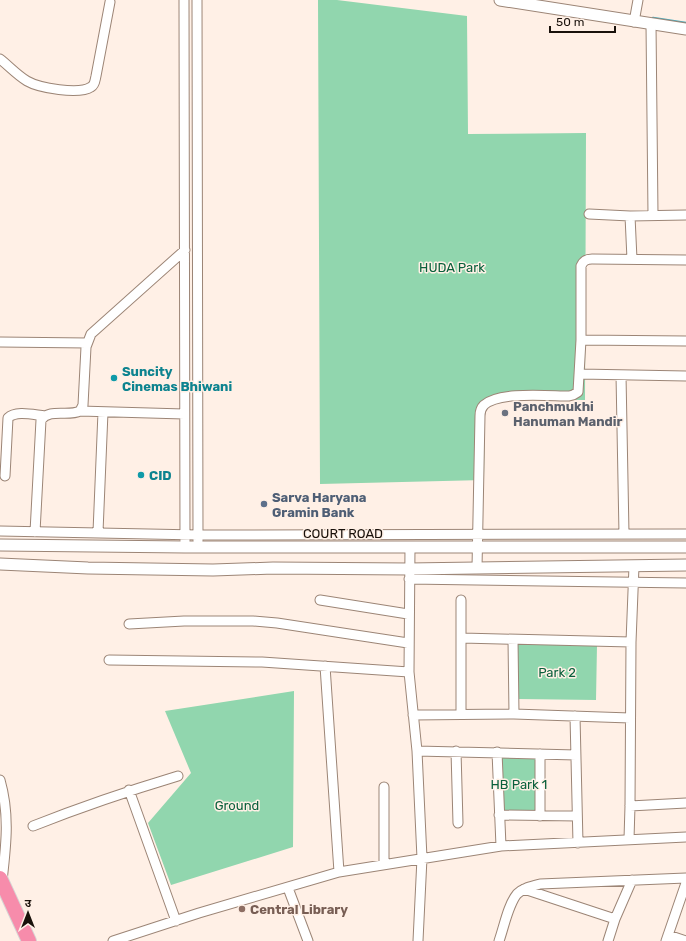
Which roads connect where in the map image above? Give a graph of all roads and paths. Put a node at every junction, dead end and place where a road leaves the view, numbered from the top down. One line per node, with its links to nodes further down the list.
1 (184, 0): 14 (street)
2 (197, 0): 36 (street)
3 (504, 0): 6 (street)
4 (638, 0): 6 (street)
5 (110, 2): 9 (street)
6 (634, 22): 7 (street)
7 (651, 24): 8 (street); 11 (street)
8 (686, 29)
9 (0, 59)
10 (589, 214): 13 (street)
11 (653, 215): 12 (street); 13 (street)
12 (686, 215)
13 (630, 216): 15 (street)
14 (185, 250): 20 (street); 26 (street)
15 (632, 259): 16 (street); 17 (street)
16 (686, 260)
17 (581, 340): 18 (street); 21 (street)
18 (686, 341)
19 (0, 342): 20 (street)
20 (87, 343): 24 (street)
21 (580, 374): 22 (street); 32 (street)
22 (621, 375): 23 (street); 33 (street)
23 (686, 376)
24 (80, 411): 25 (street); 27 (street)
25 (104, 412): 26 (street); 31 (street)
26 (184, 414): 35 (street)
27 (45, 416): 28 (street); 30 (street)
28 (5, 476)
29 (0, 531): 30 (street)
30 (35, 532): 31 (street)
31 (98, 532): 35 (street)
32 (477, 534): 33 (street); 36 (street); 41 (street)
33 (624, 534): 34 (street)
34 (686, 534)
35 (185, 535): 36 (street); 38 (street)
36 (198, 535): 39 (street)
37 (0, 545): 38 (street, COURT ROAD)
38 (185, 547): 39 (street, COURT ROAD)
39 (198, 547): 40 (street, COURT ROAD)
40 (410, 547): 41 (street, COURT ROAD); 47 (street)
41 (477, 547): 42 (street, COURT ROAD); 46 (street)
42 (686, 547)
43 (0, 564): 47 (street)
44 (686, 565): 45 (street)
45 (634, 566): 46 (street); 48 (street)
46 (477, 568): 47 (street)
47 (409, 574): 48 (street); 52 (street)
48 (633, 582): 49 (street); 56 (street)
49 (686, 584)
50 (320, 600): 52 (street)
51 (461, 600): 54 (street)
52 (408, 614): 57 (street)
53 (129, 624): 57 (street)
54 (462, 638): 55 (street); 61 (street)
55 (513, 640): 56 (street); 62 (street)
56 (630, 642): 65 (street)
57 (408, 643): 60 (street)
58 (109, 660): 59 (street)
59 (325, 666): 60 (street); 88 (street)
60 (409, 672): 63 (street)
61 (461, 714): 62 (street); 63 (street)
62 (514, 714): 64 (street)
63 (413, 715): 66 (street)
64 (575, 716): 65 (street); 70 (street)
65 (630, 718): 76 (street)
66 (417, 751): 67 (street); 86 (street)
67 (456, 751): 68 (street); 80 (street)
68 (497, 752): 69 (street); 77 (street)
69 (540, 754): 70 (street); 78 (street)
70 (576, 755): 79 (street)
71 (178, 776): 74 (street)
72 (0, 780): 90 (street)
73 (384, 787): 87 (street)
74 (129, 790): 81 (street); 96 (street)
75 (686, 803): 76 (street)
76 (630, 806): 83 (street)
77 (499, 815): 78 (street); 85 (street)
78 (540, 816): 79 (street)
79 (577, 816): 84 (street)
80 (458, 823)
81 (33, 826)
82 (686, 837): 83 (street)
83 (629, 839): 84 (street)
84 (578, 843): 85 (street)
85 (501, 846): 86 (street)
86 (422, 858): 87 (street); 101 (street)
87 (384, 864): 88 (street)
88 (339, 872): 93 (street)
89 (686, 878): 91 (street)
90 (1, 880): 98 (highway)
91 (632, 880): 94 (street); 95 (street)
92 (686, 883): 97 (street)
93 (288, 888): 96 (street); 100 (street)
94 (524, 889): 95 (street); 102 (street)
95 (615, 919): 103 (street)
96 (176, 921): 99 (street)
97 (667, 938): 104 (street)
98 (29, 941)
99 (113, 941)
100 (308, 941)
101 (418, 941)
102 (499, 941)
103 (608, 941)
104 (686, 941)

